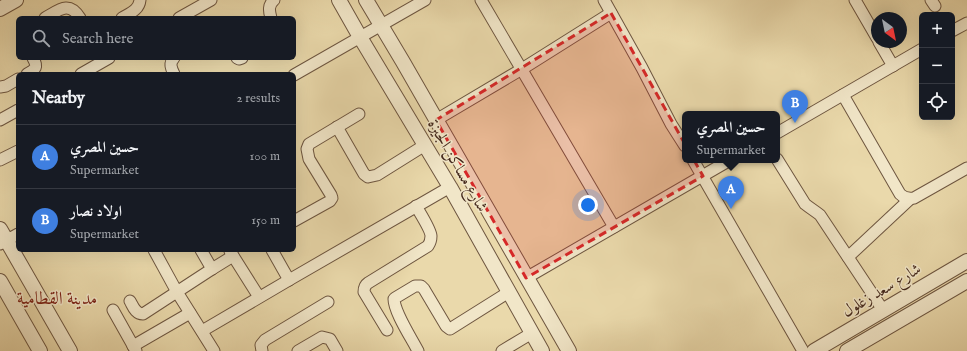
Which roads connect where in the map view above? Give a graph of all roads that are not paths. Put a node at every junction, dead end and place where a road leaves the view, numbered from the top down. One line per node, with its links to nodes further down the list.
1 (16, 0): 11 (street)
2 (140, 0): 15 (street)
3 (211, 0): 16 (street)
4 (274, 0): 17 (street)
5 (340, 0): 22 (street, شارع مساكن الجيزة)
6 (366, 0): 19 (street, شارع مساكن الجيزة)
7 (425, 0): 19 (street)
8 (481, 0): 29 (street)
9 (604, 0): 12 (street)
10 (855, 0): 20 (street)
11 (0, 9)
12 (611, 13): 29 (street); 43 (street)
13 (48, 16): 14 (street)
14 (79, 16)
15 (125, 16)
16 (183, 16)
17 (271, 16)
18 (967, 23): 21 (street)
19 (381, 25): 22 (street); 40 (street, شارع مساكن الجيزة)
20 (871, 28)
21 (955, 29)
22 (360, 37): 33 (street); 44 (street, شارع مساكن الجيزة)
23 (882, 48): 28 (street)
24 (919, 51): 28 (street)
25 (34, 60): 30 (street)
26 (106, 60): 31 (street)
27 (172, 60): 32 (street)
28 (893, 66): 36 (street)
29 (522, 69): 40 (street); 56 (street)
30 (30, 72)
31 (84, 72)
32 (173, 72)
33 (296, 74)
34 (16, 80): 35 (street)
35 (0, 87)
36 (843, 95): 42 (street); 53 (street)
37 (16, 111): 39 (street)
38 (359, 114): 41 (street)
39 (0, 120)
40 (436, 120): 65 (street, شارع مساكن الجيزة)
41 (337, 127): 44 (street); 55 (street)
42 (780, 131)
43 (682, 141)
44 (425, 145): 52 (street, شارع مساكن الجيزة)
45 (16, 152): 46 (street)
46 (0, 160)
47 (695, 163): 51 (street)
48 (725, 163): 51 (street)
49 (780, 163): 62 (street)
50 (967, 168): 53 (street)
51 (703, 176): 56 (street); 91 (street)
52 (450, 187): 54 (street); 70 (street, شارع مساكن الجيزة)
53 (910, 199): 62 (street)
54 (416, 206): 66 (street); 77 (street)
55 (296, 221)
56 (614, 227): 65 (street)
57 (6, 237): 82 (street)
58 (155, 252): 69 (street)
59 (202, 252): 64 (street)
60 (273, 252): 66 (street)
61 (232, 253): 64 (street); 71 (street)
62 (848, 257): 75 (street)
63 (967, 261): 75 (street, شارع سعد زغلول)
64 (212, 269): 69 (street)
65 (526, 278): 90 (street, شارع مساكن الجيزة)
66 (289, 280): 71 (street)
67 (0, 281): 81 (street)
68 (967, 281): 93 (street, شارع سعد زغلول)
69 (177, 292): 72 (street); 76 (street)
70 (509, 292): 79 (street, شارع مساكن الجيزة); 87 (street)
71 (259, 297): 78 (street)
72 (130, 301)
73 (328, 302): 84 (street)
74 (113, 310): 80 (street)
75 (883, 310): 92 (street, شارع سعد زغلول)
76 (190, 313): 78 (street); 80 (street)
77 (387, 330)
78 (202, 332): 83 (street)
79 (532, 333): 88 (street); 89 (street, شارع مساكن الجيزة)
80 (135, 348)
81 (40, 351)
82 (70, 351)
83 (214, 351)
84 (262, 351)
85 (298, 351): 86 (street)
86 (337, 351)
87 (418, 351)
88 (502, 351)
89 (542, 351)
90 (568, 351)
91 (803, 351)
92 (814, 351)
93 (847, 351)

